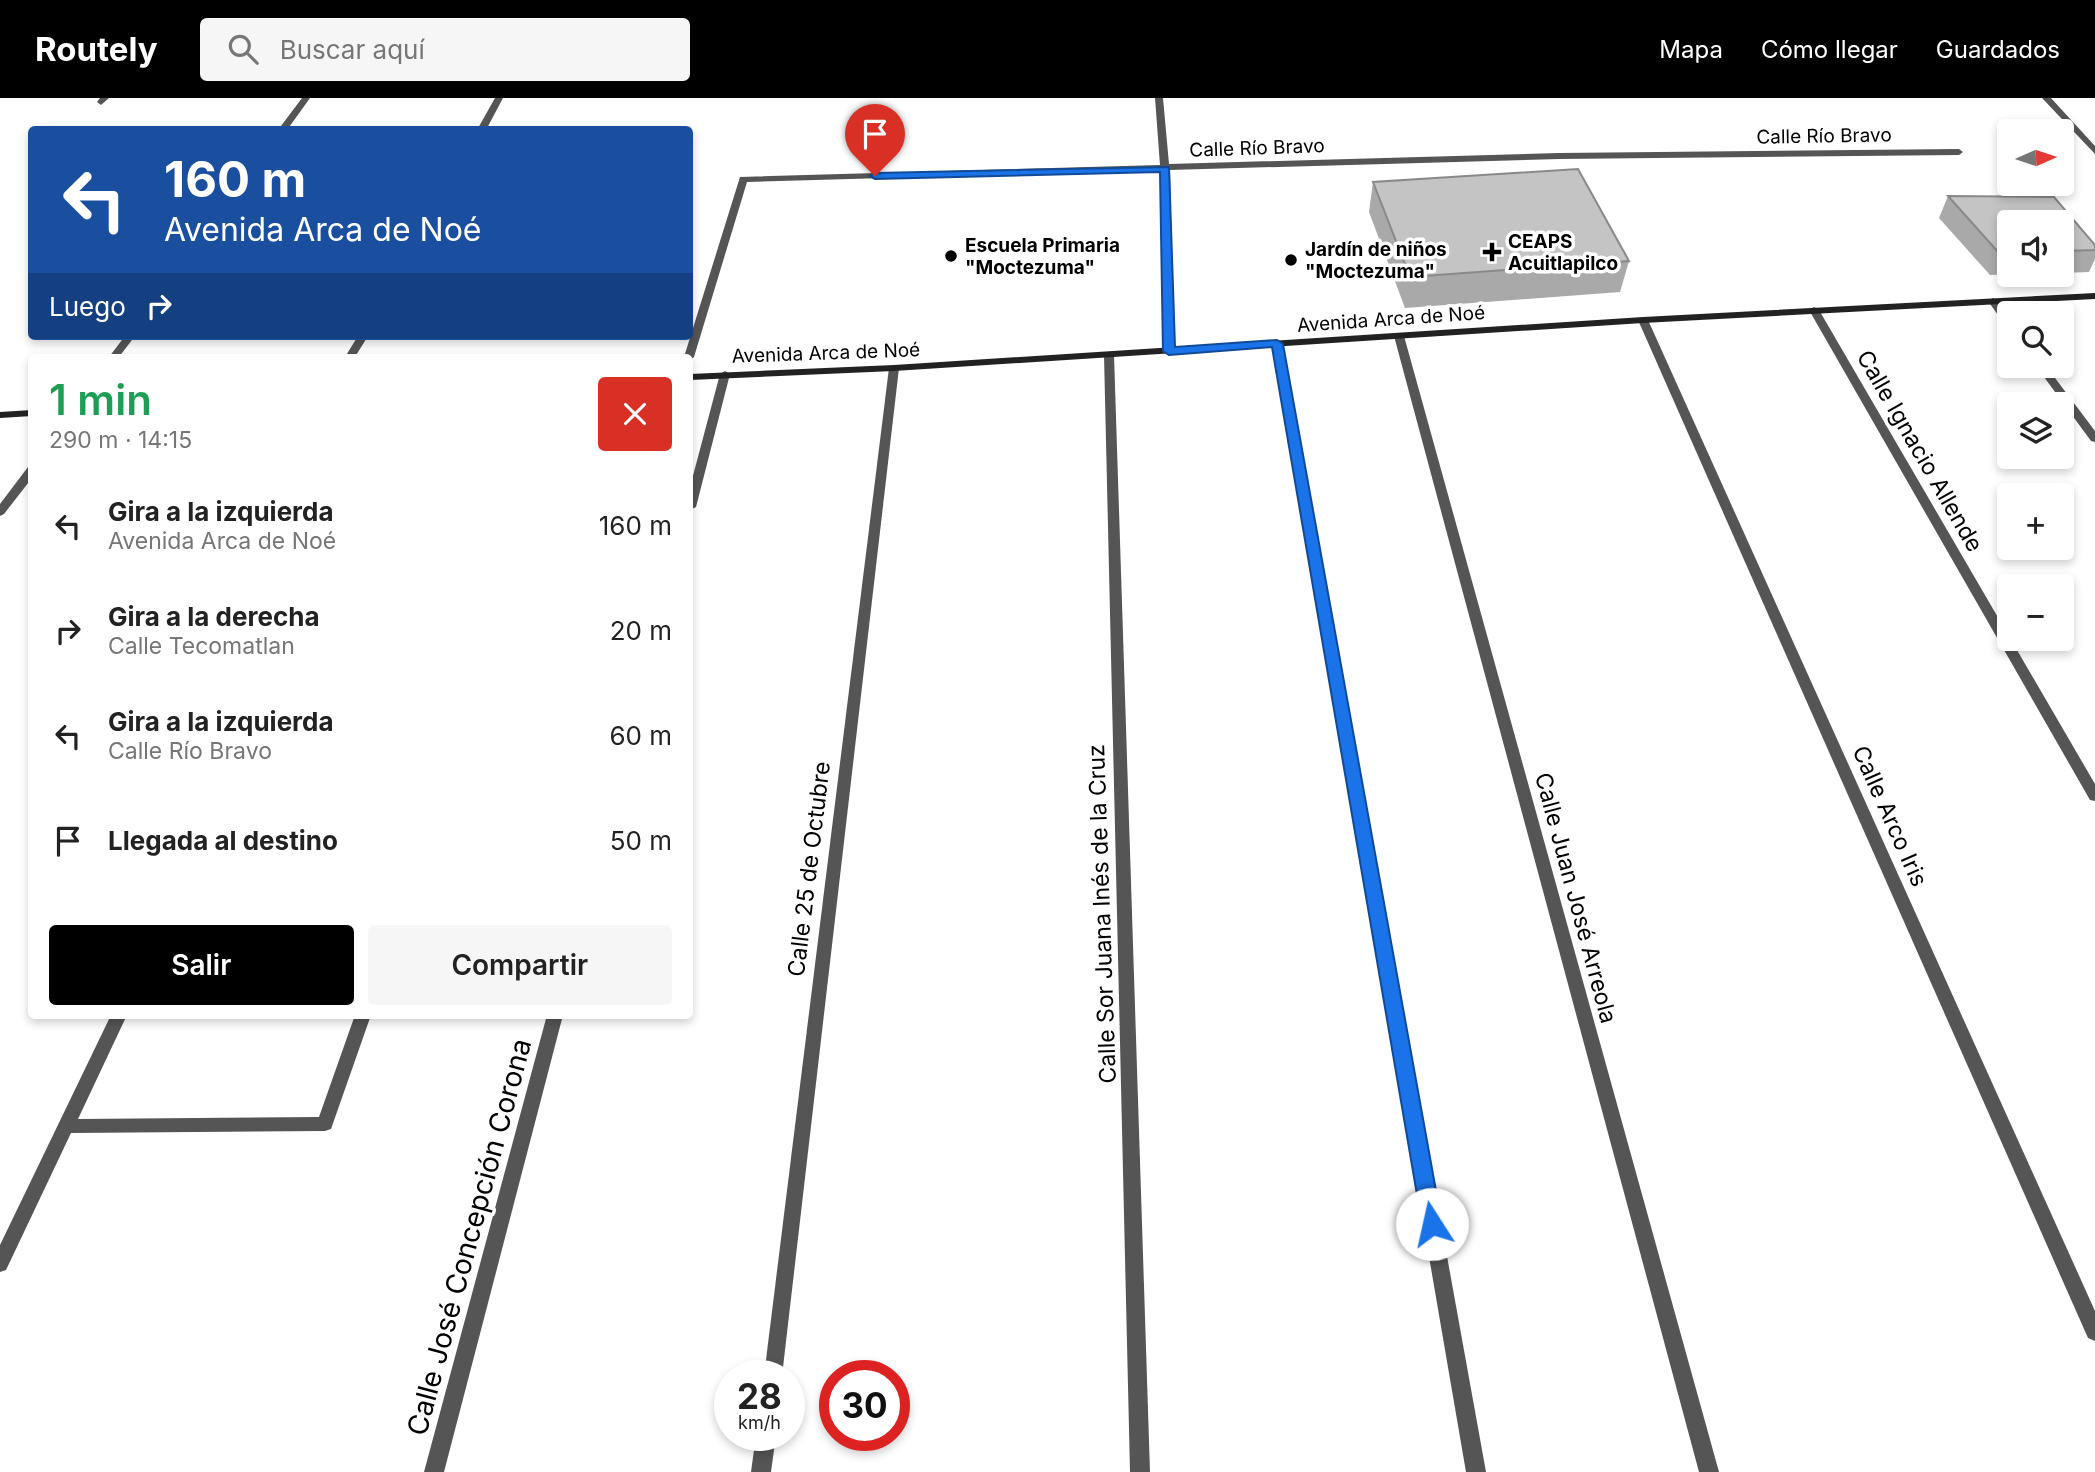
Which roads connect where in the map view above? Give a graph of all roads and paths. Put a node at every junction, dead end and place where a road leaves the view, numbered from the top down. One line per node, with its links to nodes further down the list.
1 (306, 98): 5 (street)
2 (499, 98): 6 (street)
3 (1159, 98): 9 (street)
4 (2046, 98): 7 (street)
5 (285, 126)
6 (483, 126)
7 (2095, 151)
8 (1959, 152): 9 (street, Calle Río Bravo)
9 (1165, 169): 18 (street); 20 (street, Calle Río Bravo)
10 (2095, 296): 11 (main road, Avenida Arca de Noé)
11 (1993, 301): 12 (street); 13 (main road, Avenida Arca de Noé)
12 (1997, 306)
13 (1814, 310): 14 (main road, Avenida Arca de Noé); 32 (street, Calle Ignacio Allende)
14 (1643, 320): 15 (main road, Avenida Arca de Noé); 38 (street, Calle Arco Iris)
15 (1399, 335): 17 (main road, Avenida Arca de Noé); 45 (street, Calle Juan José Arreola)
16 (127, 340): 19 (street)
17 (1277, 344): 18 (main road, Avenida Arca de Noé); 44 (street)
18 (1169, 351): 21 (main road, Avenida Arca de Noé)
19 (116, 354)
20 (689, 354)
21 (1109, 355): 22 (main road, Avenida Arca de Noé); 43 (street, Calle Sor Juana Inés de la Cruz)
22 (894, 368): 23 (main road, Avenida Arca de Noé); 39 (street, Calle 25 de Octubre)
23 (724, 374): 24 (main road, Avenida Arca de Noé); 30 (street)
24 (693, 377)
25 (2050, 378): 28 (street)
26 (28, 413): 27 (main road)
27 (0, 415)
28 (2095, 439)
29 (28, 474): 31 (street)
30 (693, 495)
31 (0, 512)
32 (2095, 796)
33 (117, 1019): 36 (street)
34 (362, 1019): 36 (street)
35 (554, 1019): 41 (street, Calle José Concepción Corona)
36 (66, 1126): 37 (street)
37 (0, 1264)
38 (2095, 1332)
39 (775, 1360)
40 (764, 1451): 42 (street)
41 (434, 1472)
42 (761, 1472)
43 (1140, 1472)
44 (1476, 1472)
45 (1709, 1472)

